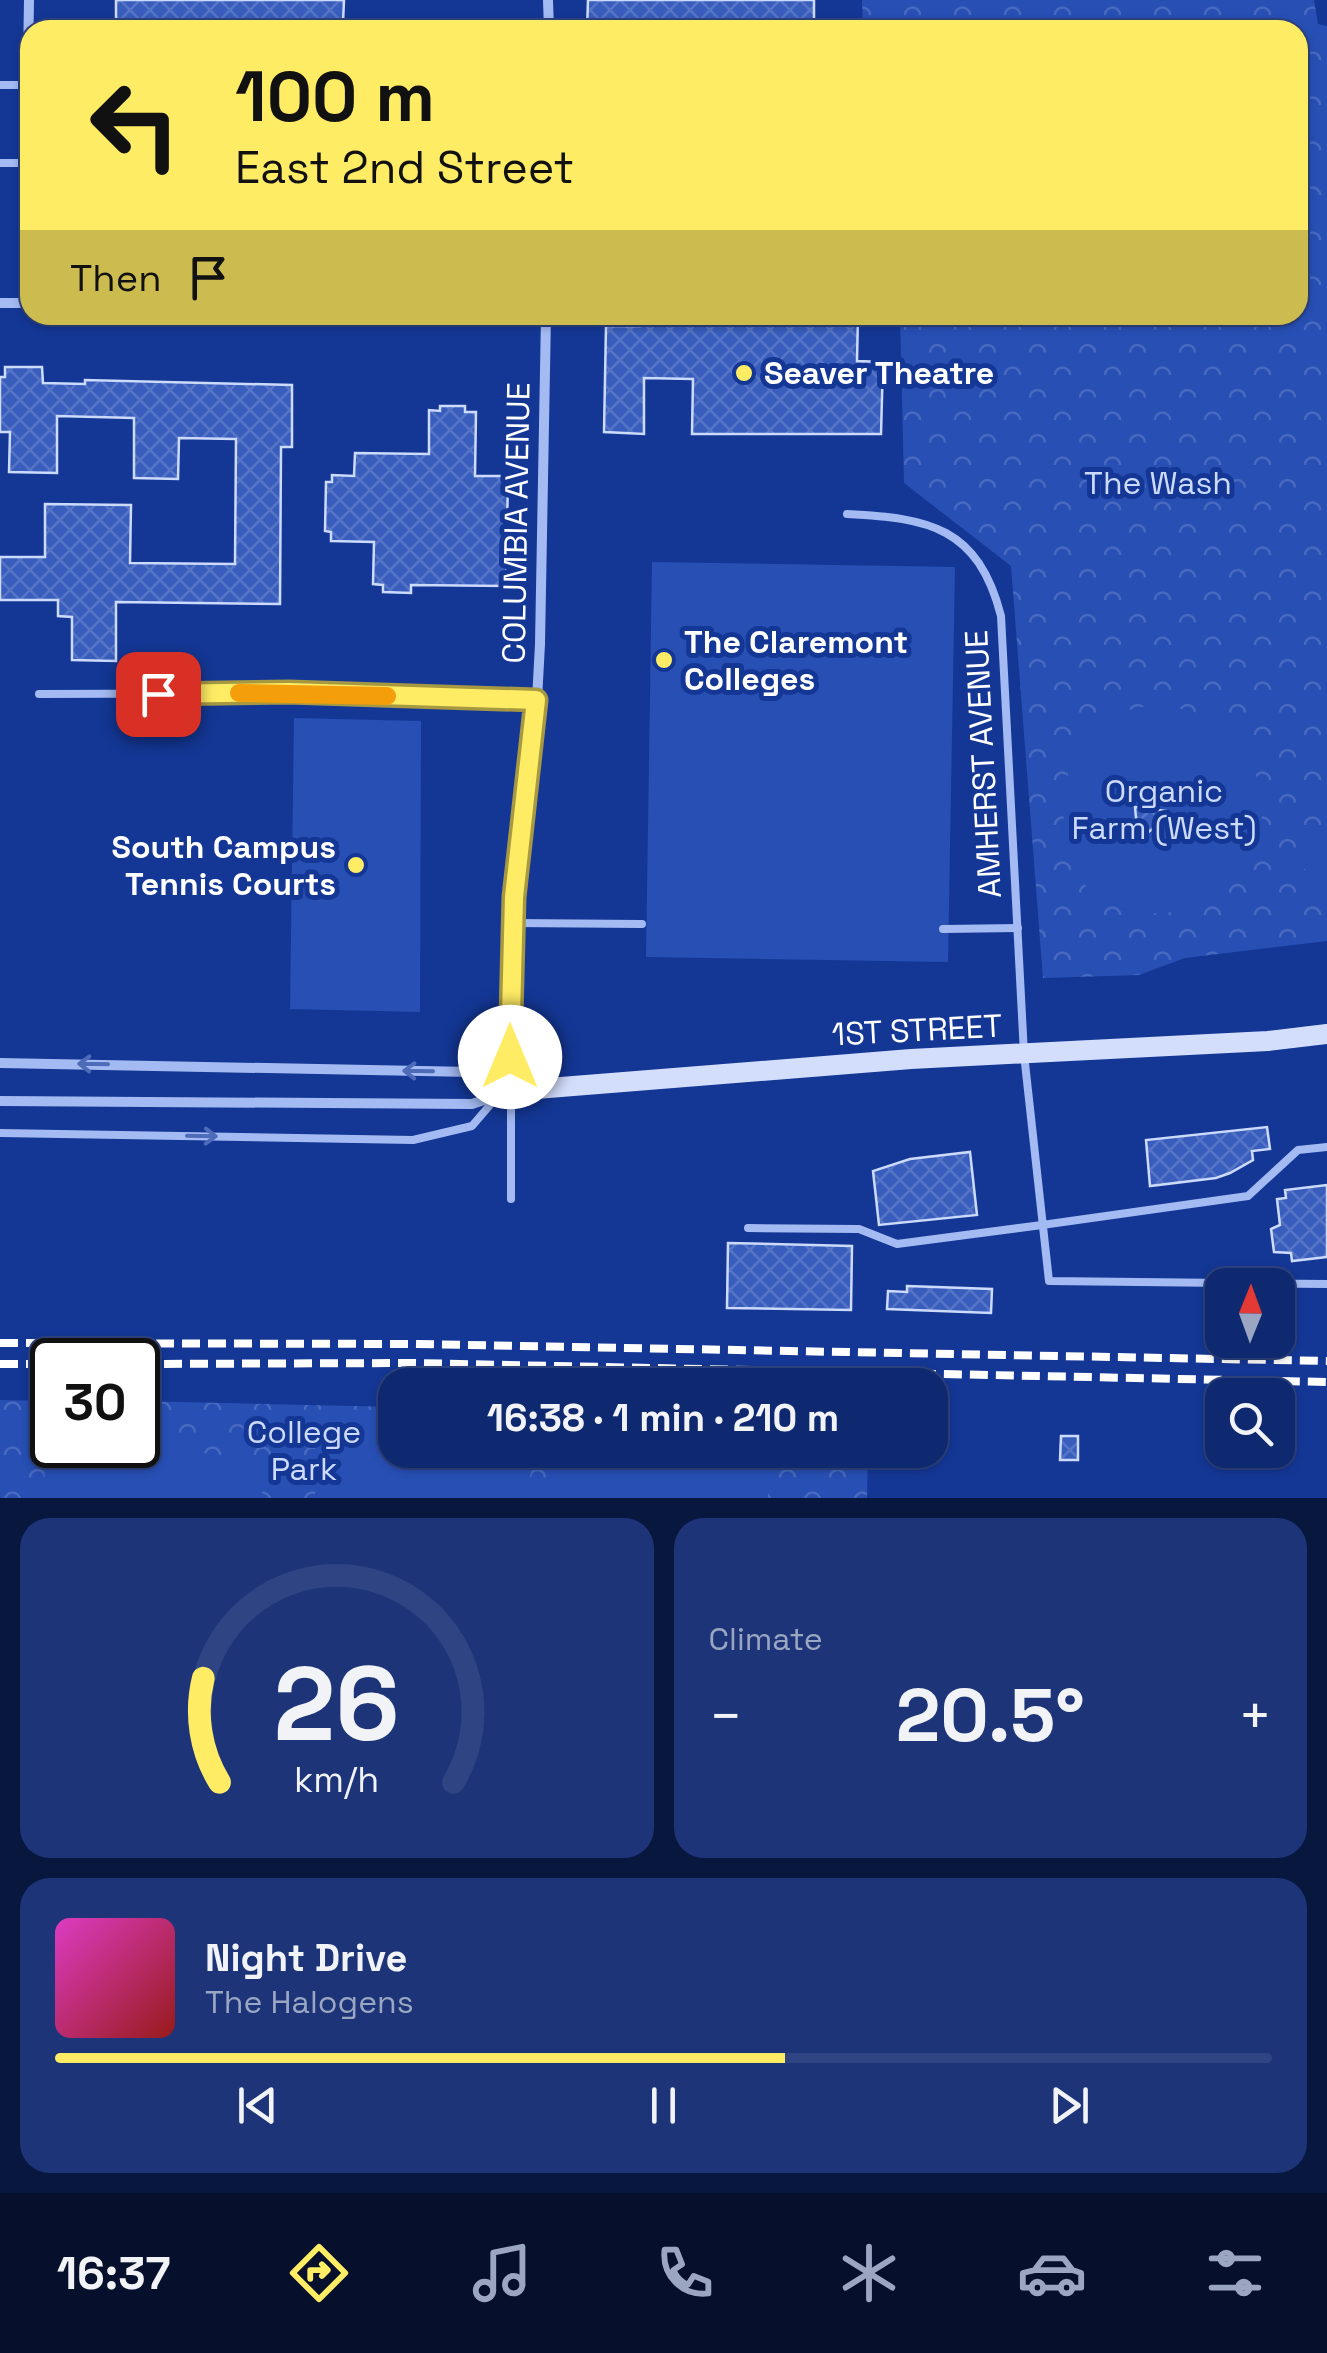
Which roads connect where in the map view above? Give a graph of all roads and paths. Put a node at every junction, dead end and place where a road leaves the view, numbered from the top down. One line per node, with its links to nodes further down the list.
1 (546, 325): 4 (street, COLUMBIA AVENUE)
2 (847, 514): 7 (lane, AMHERST AVENUE)
3 (39, 694): 4 (lane)
4 (536, 700): 5 (street, COLUMBIA AVENUE)
5 (512, 923): 6 (lane); 12 (street, COLUMBIA AVENUE)
6 (642, 924)
7 (1018, 928): 8 (lane); 10 (lane, AMHERST AVENUE)
8 (943, 929)
9 (1327, 1034): 10 (street, 1ST STREET)
10 (1024, 1054): 12 (street, 1ST STREET); 17 (lane, AMHERST AVENUE)
11 (0, 1063): 12 (street, 1ST STREET, one-way to 11)
12 (504, 1093): 13 (street, 1ST STREET); 14 (lane, one-way to 12); 16 (lane)
13 (0, 1101)
14 (0, 1132)
15 (1327, 1147): 17 (lane)
16 (511, 1199)
17 (1042, 1225): 18 (lane); 19 (lane, AMHERST AVENUE)
18 (748, 1228)
19 (1327, 1284)

